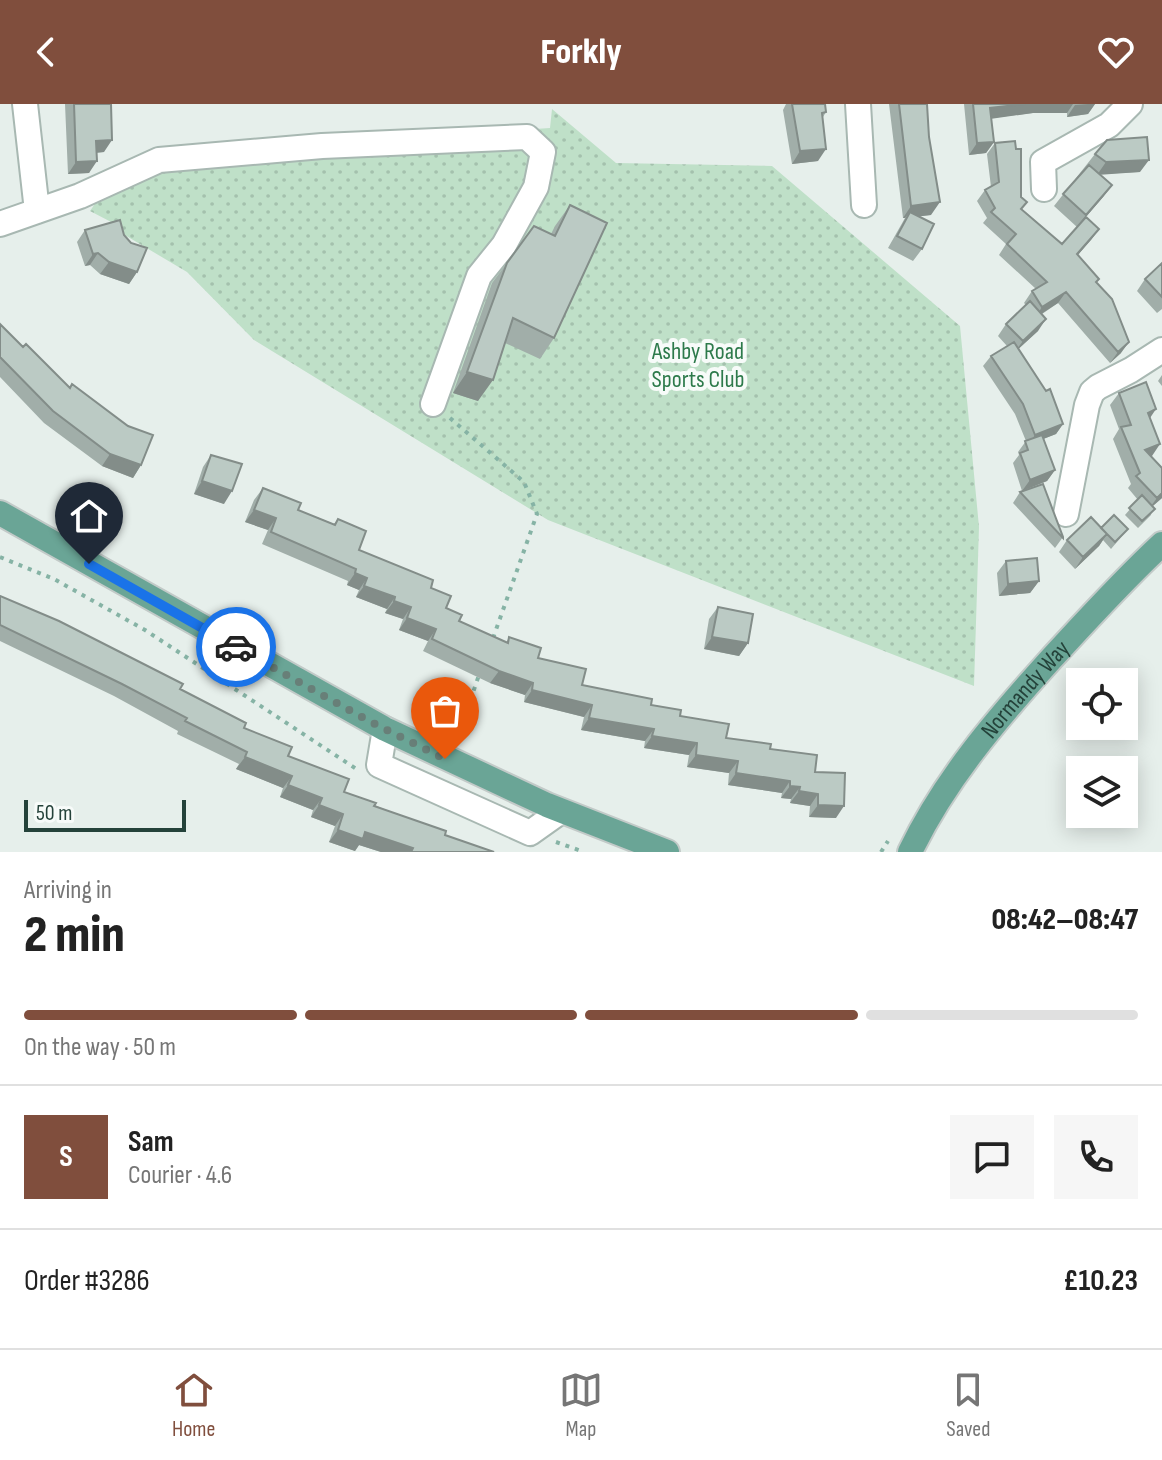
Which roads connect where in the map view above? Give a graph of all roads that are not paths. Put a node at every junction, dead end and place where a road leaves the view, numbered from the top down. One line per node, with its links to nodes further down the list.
1 (25, 104): 6 (street)
2 (858, 104): 5 (street)
3 (1130, 104): 4 (street)
4 (1044, 189)
5 (864, 205)
6 (37, 211): 7 (street); 9 (street)
7 (0, 224)
8 (1162, 350): 11 (street)
9 (433, 404)
10 (0, 513): 13 (main road)
11 (1066, 514)
12 (1162, 544): 16 (main road, Normandy Way)
13 (385, 729): 14 (main road); 14 (street)
14 (561, 811): 15 (main road)
15 (667, 852)
16 (910, 852)

